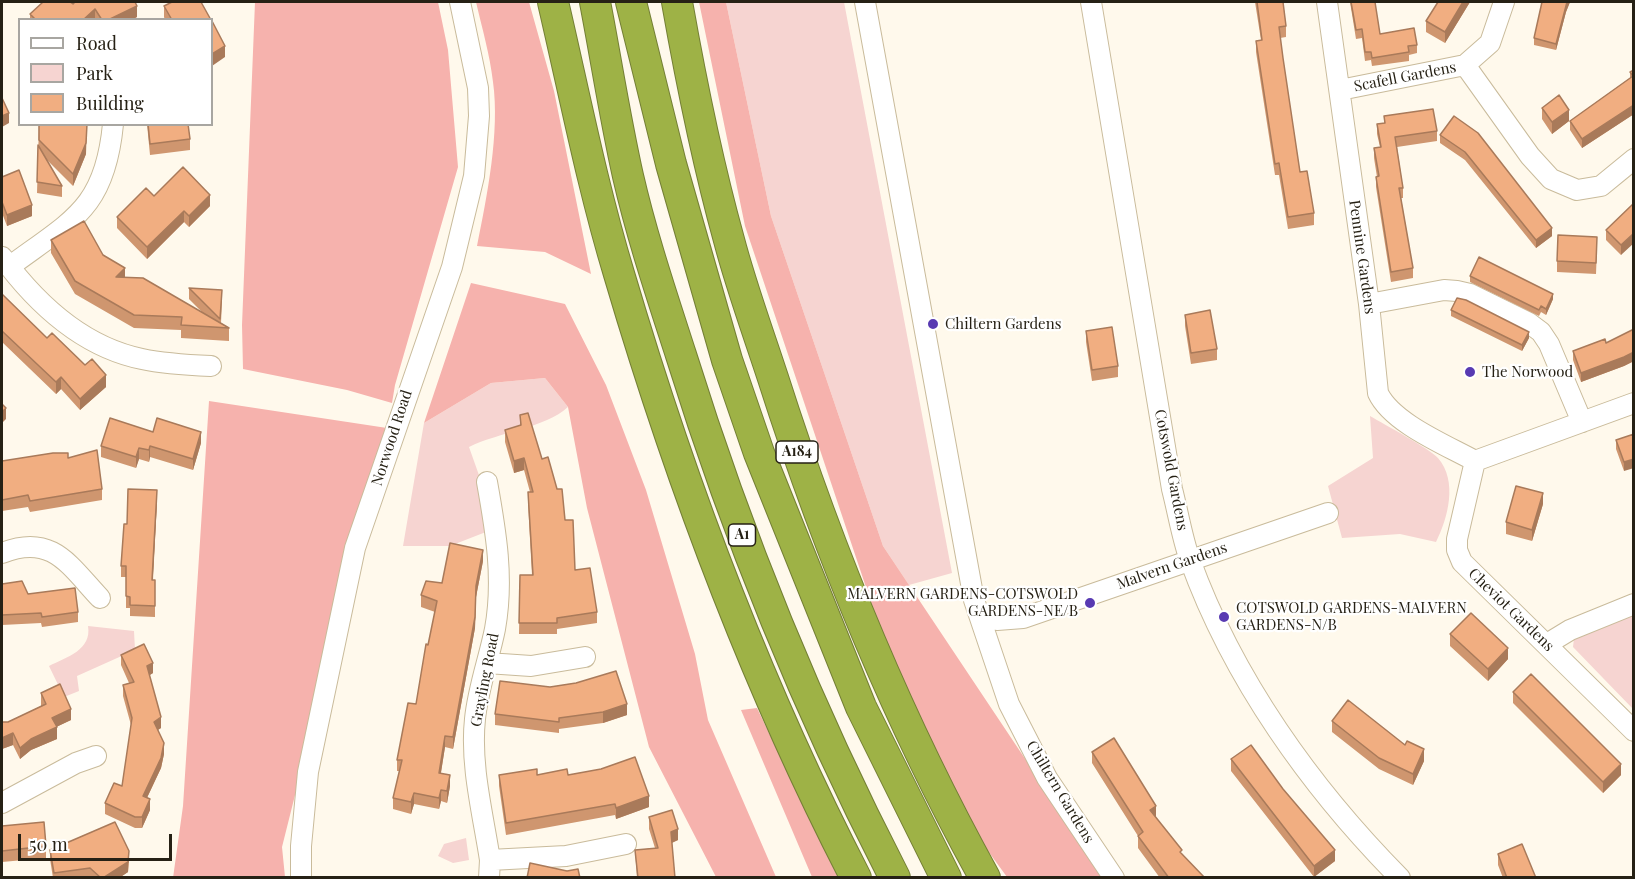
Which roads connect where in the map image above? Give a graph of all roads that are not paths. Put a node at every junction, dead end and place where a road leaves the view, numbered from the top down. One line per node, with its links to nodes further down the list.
1 (460, 2): 39 (street, Norwood Road)
2 (595, 2): 15 (highway, A1)
3 (631, 2): 16 (highway)
4 (661, 2): 16 (highway)
5 (677, 2): 44 (highway, A184)
6 (865, 2): 29 (street, Chiltern Gardens)
7 (1091, 2): 26 (street, Cotswold Gardens)
8 (1328, 2): 12 (street, Pennine Gardens)
9 (1504, 2): 11 (street, Scafell Gardens)
10 (554, 4): 15 (highway, A1); 40 (highway)
11 (1465, 65): 12 (street, Scafell Gardens); 14 (street)
12 (1340, 90): 18 (street, Pennine Gardens)
13 (113, 126): 17 (street)
14 (1634, 159)
15 (628, 177): 41 (highway, A1)
16 (696, 252): 36 (highway)
17 (5, 262): 19 (street)
18 (1370, 304): 21 (street); 22 (street, Pennine Gardens)
19 (211, 366)
20 (1634, 403): 21 (street)
21 (1582, 422): 22 (street)
22 (1475, 461): 30 (street, Cheviot Gardens)
23 (487, 483): 32 (street, Grayling Road)
24 (1328, 513): 26 (street, Malvern Gardens)
25 (2, 553): 27 (street)
26 (1190, 560): 29 (street, Malvern Gardens); 46 (street, Cotswold Gardens)
27 (100, 598)
28 (1634, 604): 30 (street)
29 (981, 614): 45 (street, Chiltern Gardens)
30 (1547, 644): 33 (street, Cheviot Gardens)
31 (585, 657): 32 (street)
32 (487, 663): 38 (street, Grayling Road)
33 (1634, 731)
34 (96, 756): 35 (street)
35 (2, 803)
36 (915, 816): 42 (highway); 43 (highway)
37 (626, 844): 38 (street)
38 (489, 869)
39 (301, 878)
40 (856, 878)
41 (896, 878)
42 (946, 878)
43 (962, 878)
44 (985, 878)
45 (1114, 878)
46 (1400, 878)

